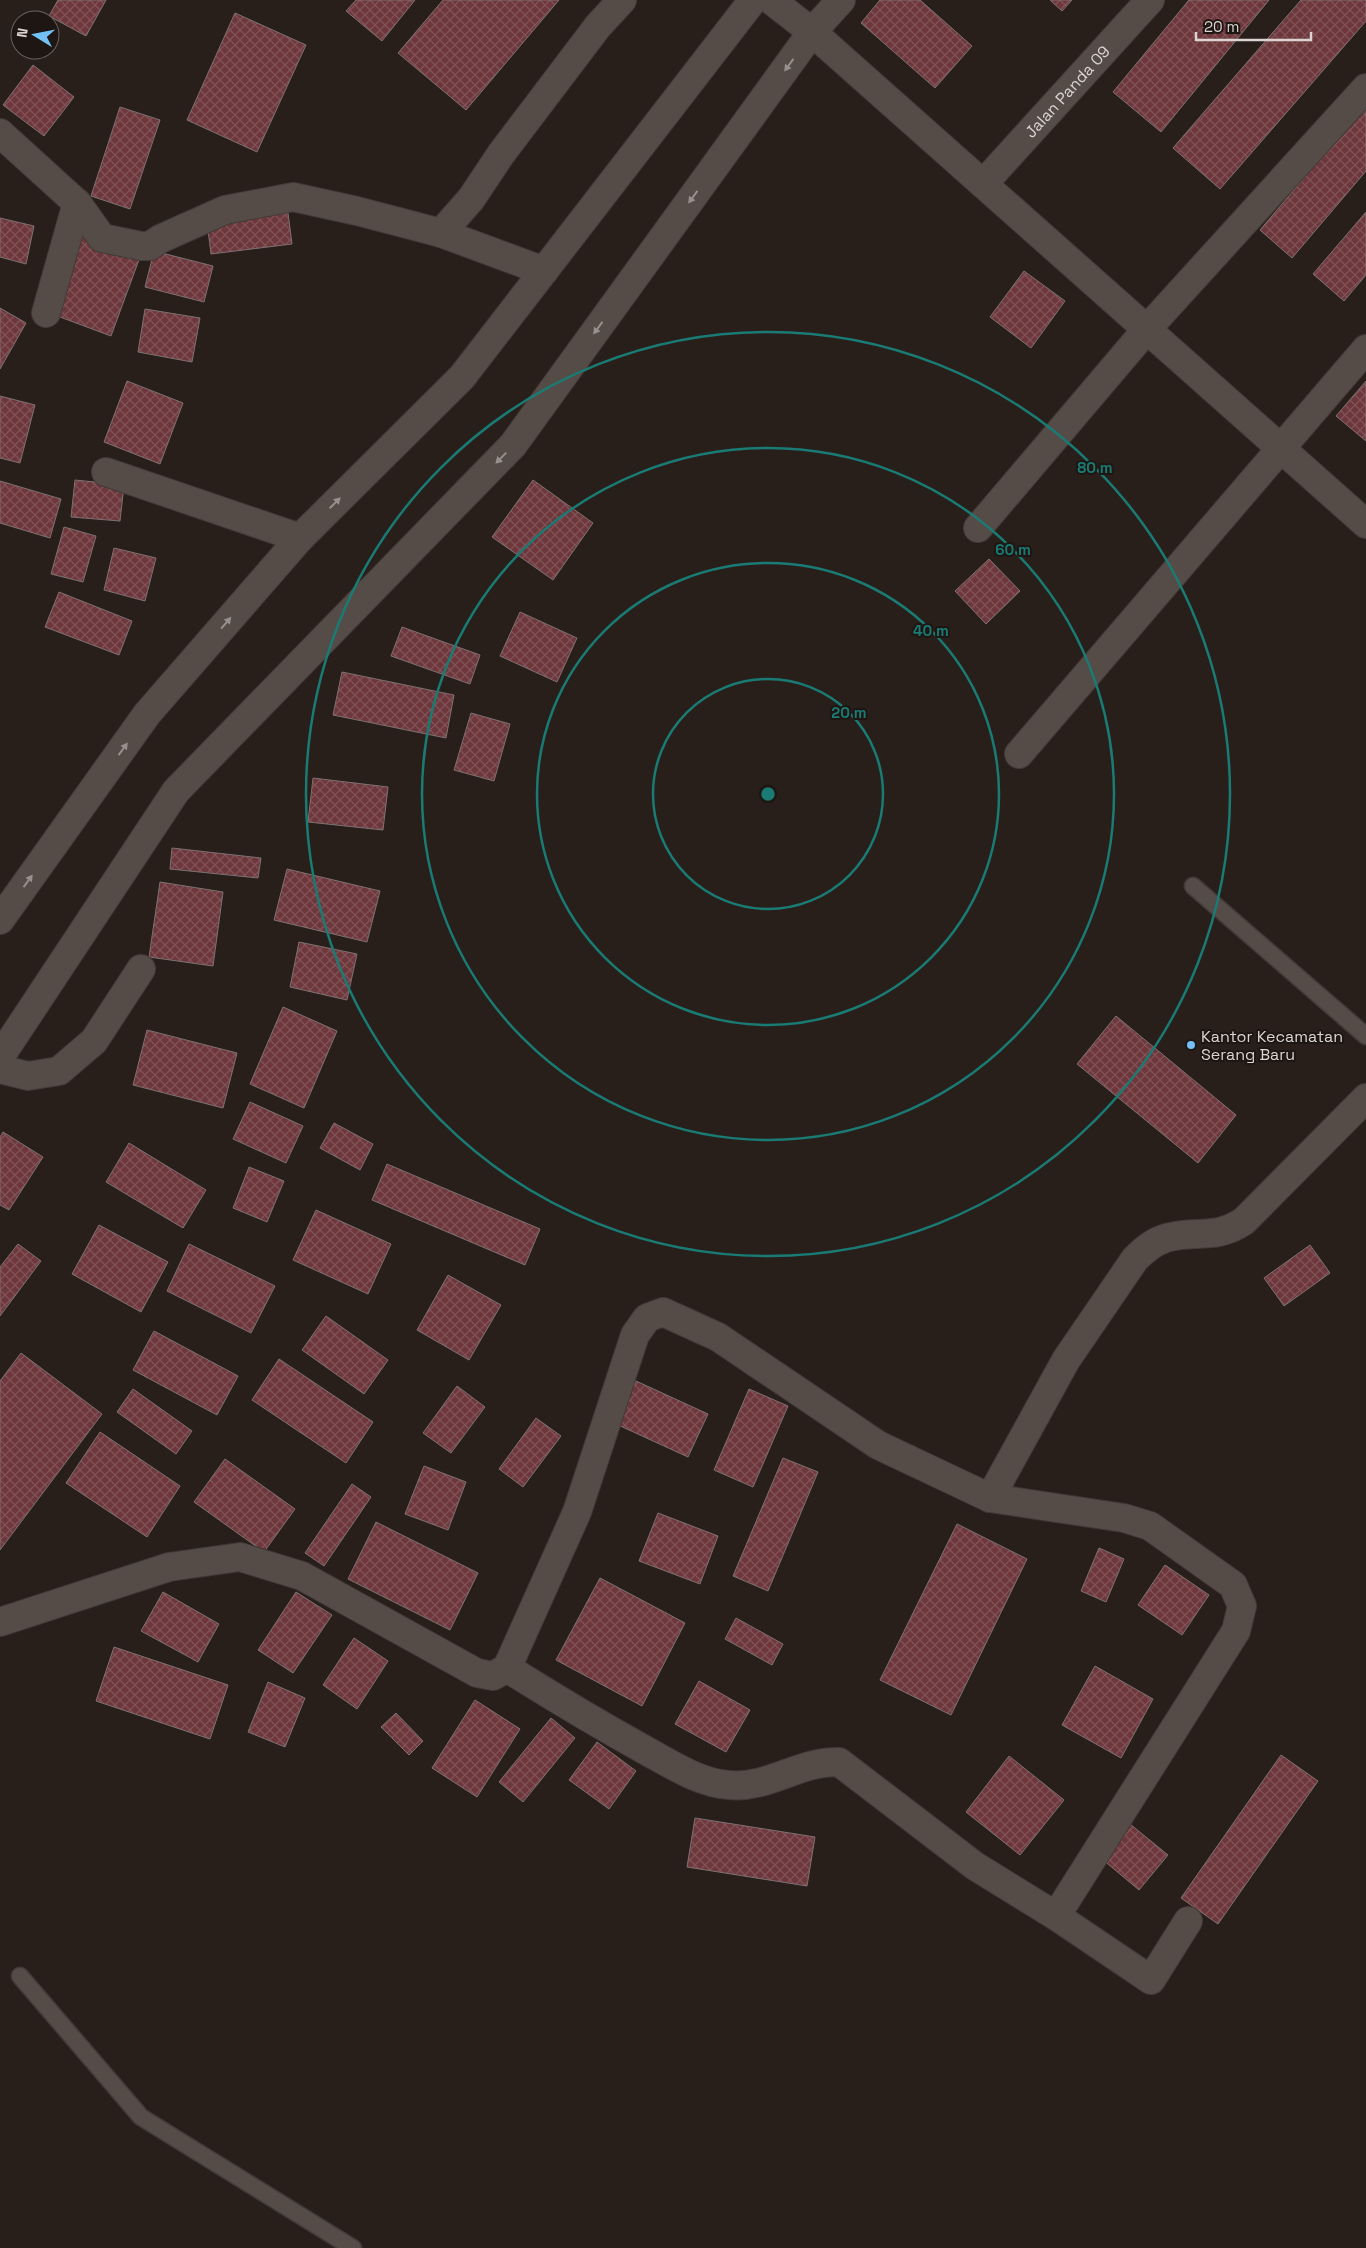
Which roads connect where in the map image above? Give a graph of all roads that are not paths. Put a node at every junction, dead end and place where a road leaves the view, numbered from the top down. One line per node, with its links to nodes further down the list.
1 (622, 0): 11 (street)
2 (753, 0): 12 (street)
3 (771, 0): 6 (street)
4 (841, 0): 6 (street)
5 (1150, 0): 9 (street, Jalan Panda 09)
6 (812, 32): 9 (street); 26 (street, one-way to 26)
7 (1366, 88): 14 (street)
8 (0, 133): 10 (street)
9 (983, 184): 14 (street)
10 (77, 203): 11 (street); 13 (street)
11 (441, 233): 12 (street)
12 (544, 271): 20 (street, one-way to 12)
13 (46, 313)
14 (1147, 329): 16 (street); 19 (street)
15 (1366, 349): 16 (street)
16 (1280, 448): 18 (street); 21 (street)
17 (106, 472): 20 (street)
18 (1366, 524)
19 (978, 528)
20 (300, 538): 23 (street, one-way to 20)
21 (1019, 754)
22 (1193, 886): 25 (lane)
23 (0, 920)
24 (141, 969): 27 (street)
25 (1366, 1036)
26 (0, 1058)
27 (0, 1069)
28 (1366, 1098): 29 (street)
29 (990, 1498): 31 (street); 32 (street)
30 (0, 1622): 31 (street)
31 (507, 1668): 32 (street)
32 (1056, 1916): 33 (street)
33 (1188, 1921)
34 (20, 1976): 35 (lane)
35 (354, 2248)

